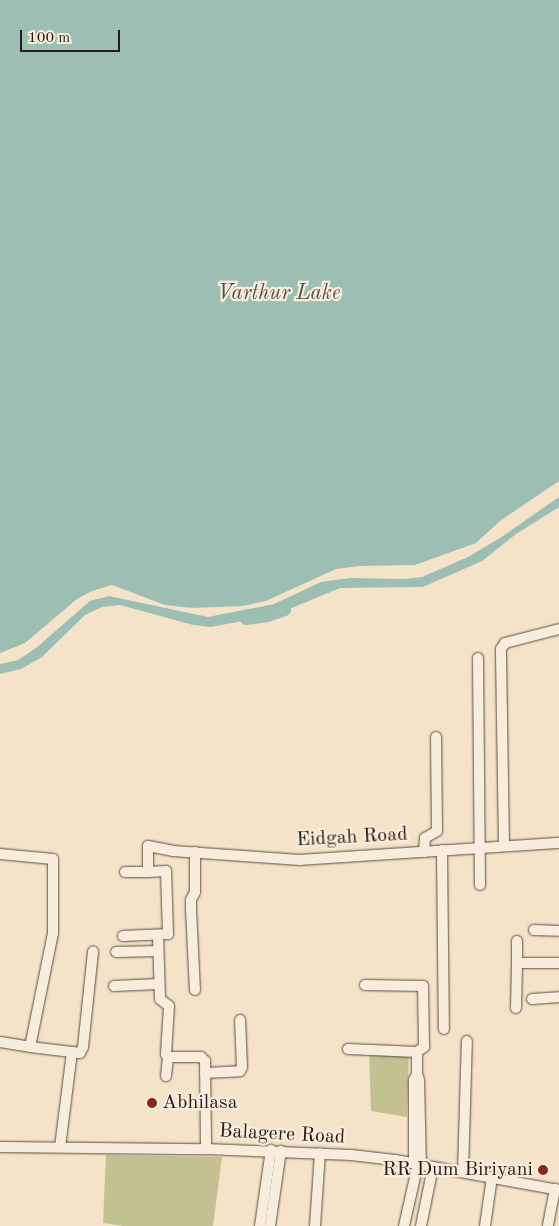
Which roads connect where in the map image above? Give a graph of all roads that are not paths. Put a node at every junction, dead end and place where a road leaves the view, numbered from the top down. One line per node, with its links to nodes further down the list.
1 (559, 629): 5 (street)
2 (478, 658): 6 (street)
3 (436, 737): 9 (street)
4 (559, 843): 5 (street, Eidgah Road)
5 (504, 846): 6 (street, Eidgah Road)
6 (480, 848): 7 (street, Eidgah Road); 13 (street)
7 (442, 850): 9 (street, Eidgah Road); 32 (street)
8 (195, 852): 9 (street, Eidgah Road); 12 (street, Eidgah Road); 27 (street)
9 (424, 852)
10 (0, 854): 35 (street)
11 (125, 872): 12 (street)
12 (148, 872): 16 (street)
13 (480, 885)
14 (534, 930): 15 (street)
15 (559, 931)
16 (158, 935): 17 (street); 19 (street)
17 (123, 936)
18 (517, 941): 23 (street)
19 (158, 951): 21 (street); 24 (street)
20 (92, 952): 37 (street)
21 (116, 952)
22 (559, 963): 23 (street)
23 (517, 964): 30 (street)
24 (159, 984): 26 (street); 39 (street)
25 (365, 985): 38 (street)
26 (114, 986)
27 (195, 990)
28 (559, 997): 29 (street)
29 (532, 999)
30 (516, 1008)
31 (240, 1020): 40 (street)
32 (444, 1029)
33 (467, 1041): 49 (street)
34 (0, 1042): 35 (street)
35 (30, 1047): 37 (street)
36 (348, 1049): 38 (street)
37 (72, 1052): 43 (street)
38 (417, 1052): 47 (street)
39 (168, 1057): 40 (street); 41 (street)
40 (205, 1074): 44 (street)
41 (166, 1076)
42 (0, 1147): 43 (street, Balagere Road)
43 (60, 1147): 44 (street, Balagere Road)
44 (206, 1149): 45 (street, Balagere Road)
45 (276, 1151): 46 (street, Balagere Road); 53 (street); 54 (street)
46 (320, 1153): 47 (street, Balagere Road); 55 (street)
47 (417, 1164): 48 (street, Balagere Road); 56 (street)
48 (433, 1166): 49 (street, Balagere Road); 57 (street)
49 (463, 1172): 50 (street, Balagere Road)
50 (492, 1177): 51 (street, Balagere Road); 58 (street)
51 (557, 1189): 52 (street)
52 (548, 1225)
53 (260, 1226)
54 (270, 1226)
55 (315, 1226)
56 (404, 1226)
57 (421, 1226)
58 (484, 1226)

